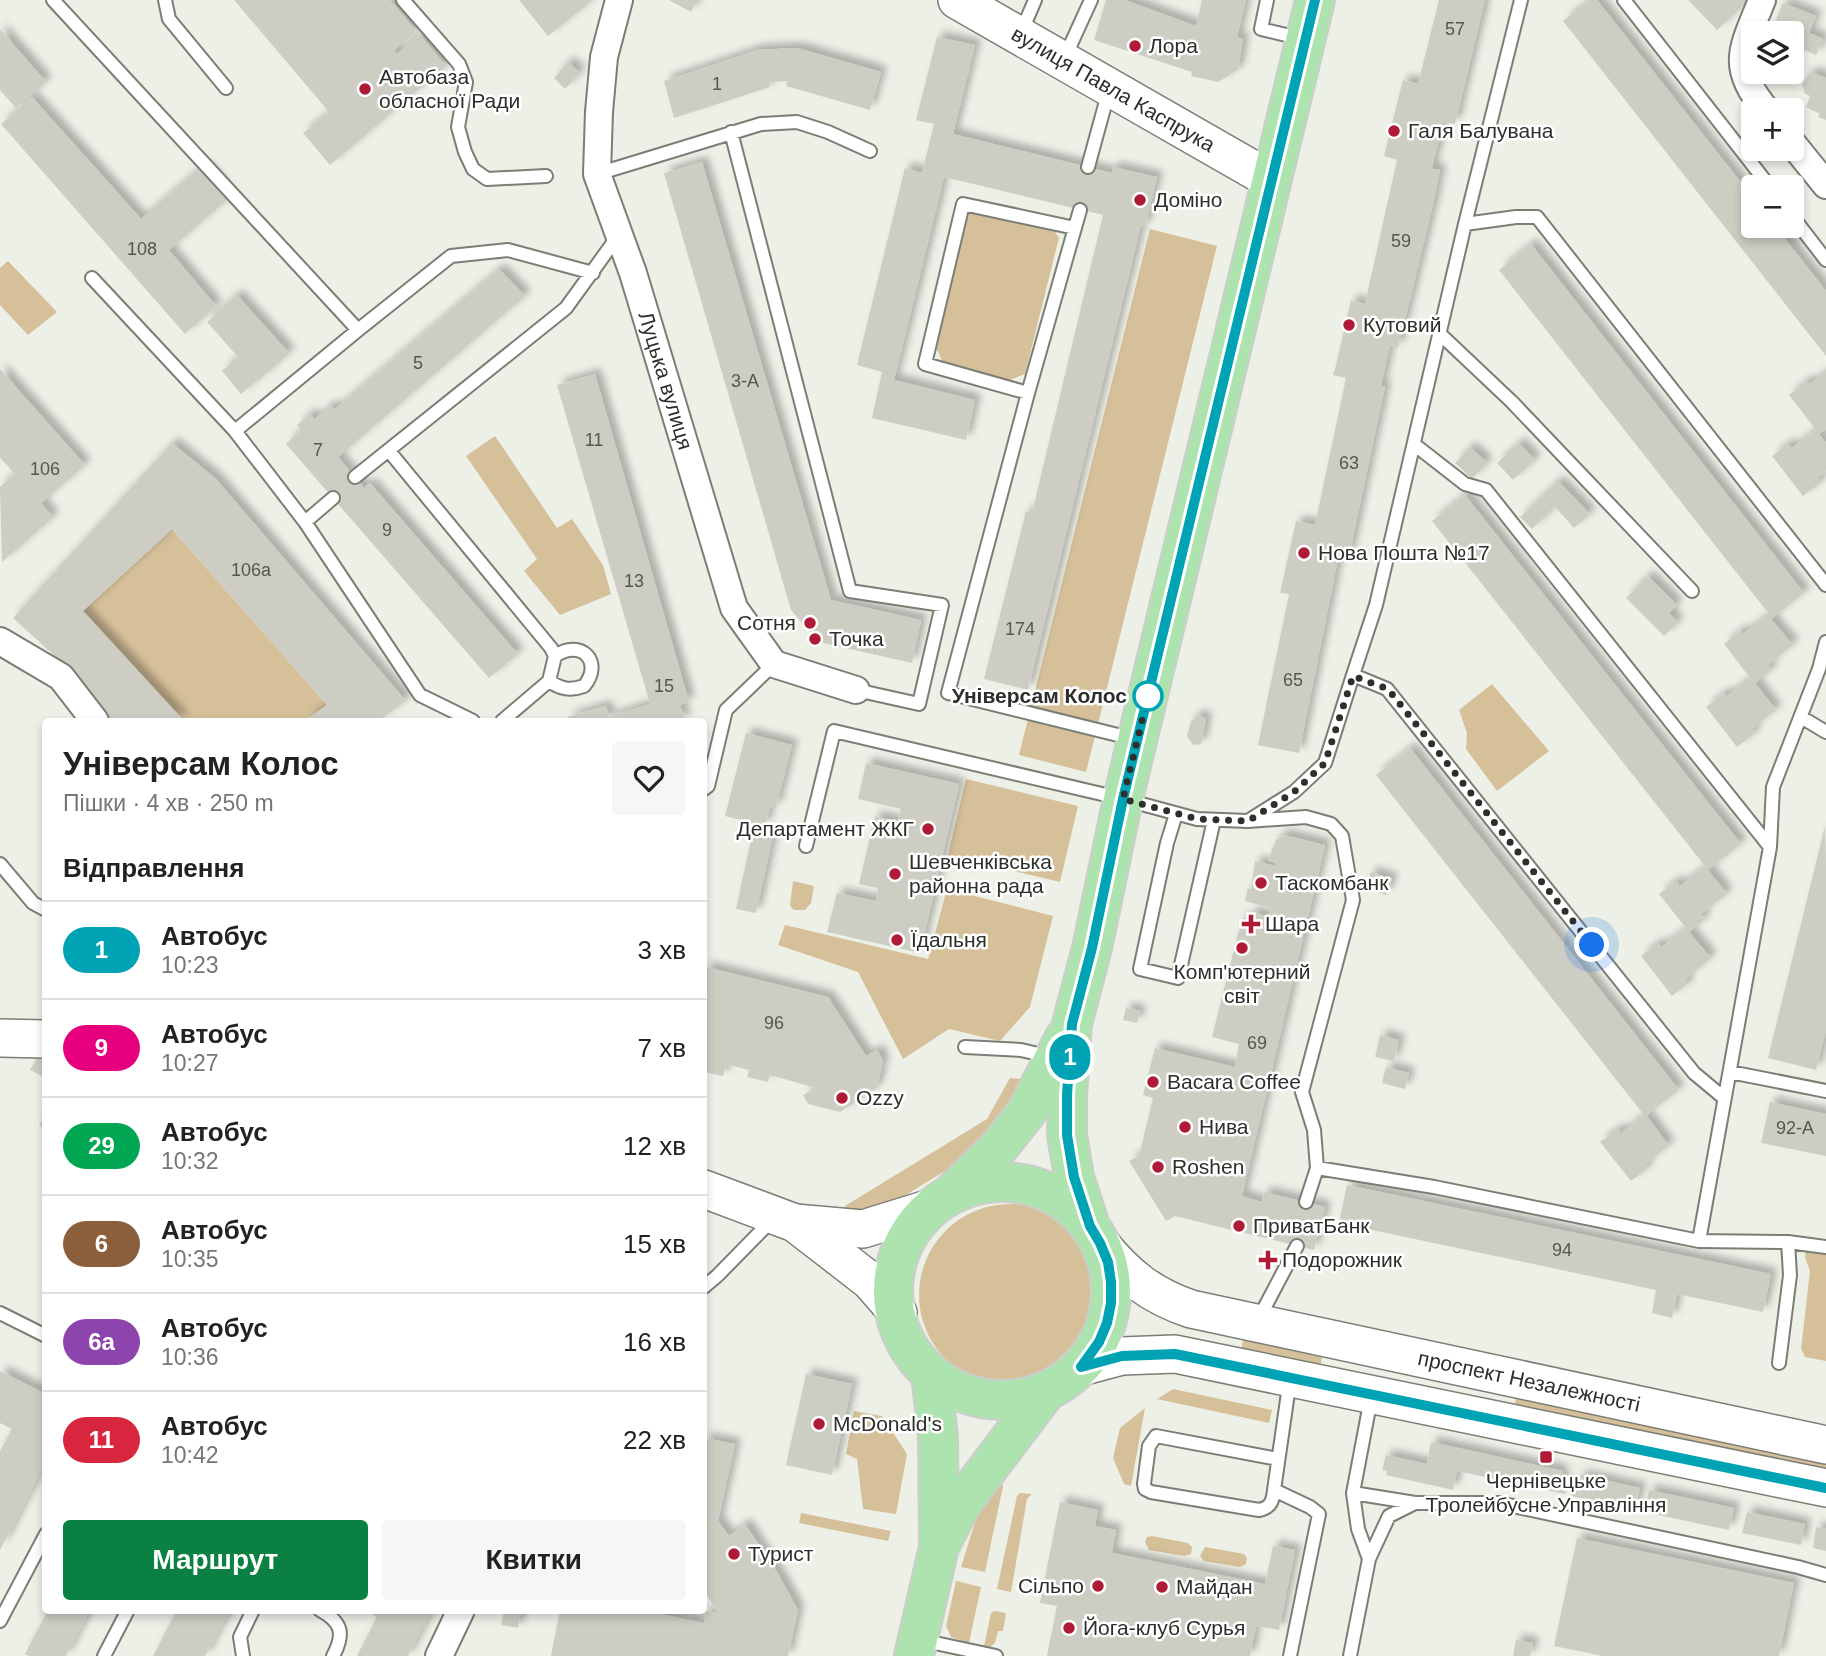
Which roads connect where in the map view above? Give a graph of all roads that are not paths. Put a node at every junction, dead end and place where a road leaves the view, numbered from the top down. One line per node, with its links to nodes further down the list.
1 (53, 0): 36 (lane)
2 (165, 0): 17 (lane)
3 (403, 0): 25 (lane)
4 (619, 0): 23 (street, Луцька вулиця)
5 (957, 0): 13 (main road, вулиця Павла Каспрука)
6 (1035, 0): 13 (lane)
7 (1091, 0): 15 (lane)
8 (1268, 0): 14 (lane)
9 (1315, 0): 14 (main road)
10 (1521, 0): 29 (lane)
11 (1624, 0): 24 (lane)
12 (1762, 0): 18 (street)
13 (1020, 35): 15 (main road, вулиця Павла Каспрука)
14 (1306, 40): 26 (main road)
15 (1064, 60): 16 (main road, вулиця Павла Каспрука)
16 (1110, 87): 22 (lane); 26 (main road, вулиця Павла Каспрука)
17 (226, 88)
18 (1755, 98)
19 (732, 132): 20 (lane); 23 (lane); 53 (lane)
20 (870, 151)
21 (1804, 158): 27 (street)
22 (1088, 167)
23 (597, 174): 32 (street, Луцька вулиця)
24 (1761, 175)
25 (546, 176)
26 (1271, 180): 59 (main road)
27 (1826, 185)
28 (1080, 210): 30 (lane)
29 (1465, 224): 37 (lane); 45 (lane)
30 (1075, 228): 38 (lane); 38 (lane)
31 (1804, 232): 33 (lane)
32 (620, 233): 34 (lane); 50 (street, Луцька вулиця)
33 (1826, 260)
34 (593, 273): 36 (lane); 41 (lane)
35 (92, 278): 39 (lane)
36 (358, 330): 39 (lane)
37 (1439, 333): 40 (lane); 46 (lane)
38 (1028, 393): 59 (lane)
39 (234, 431): 44 (lane)
40 (1415, 445): 51 (lane); 66 (lane)
41 (389, 451): 42 (lane); 49 (lane)
42 (355, 477)
43 (333, 498): 44 (lane)
44 (305, 522): 56 (lane)
45 (1826, 585)
46 (1692, 592)
47 (0, 641): 55 (street)
48 (1826, 642): 54 (lane)
49 (555, 656): 52 (lane); 52 (lane)
50 (774, 664): 53 (street); 60 (lane)
51 (1353, 676): 64 (lane); 76 (lane)
52 (549, 681): 57 (lane)
53 (856, 690)
54 (1801, 717): 58 (lane); 66 (lane)
55 (93, 718)
56 (467, 718)
57 (506, 718)
58 (1826, 732)
59 (1138, 740): 61 (main road)
60 (707, 787)
61 (1123, 799): 62 (lane); 65 (lane); 69 (main road)
62 (1176, 814): 63 (lane); 63 (lane)
63 (1214, 820): 64 (lane)
64 (1248, 821): 77 (lane)
65 (806, 846)
66 (1770, 846): 74 (lane)
67 (0, 864): 68 (lane)
68 (42, 907)
69 (1072, 1024): 73 (main road); 82 (main road)
70 (0, 1038): 71 (main road)
71 (42, 1039)
72 (965, 1047): 73 (lane)
73 (1055, 1058): 79 (main road)
74 (1730, 1072): 75 (lane); 76 (lane)
75 (1826, 1091)
76 (1724, 1098): 83 (lane)
77 (1317, 1168): 80 (lane); 83 (lane)
78 (707, 1190): 81 (main road)
79 (940, 1202): 81 (main road); 82 (main road); 89 (main road)
80 (1306, 1202)
81 (786, 1220): 87 (lane); 89 (main road)
82 (1095, 1234): 90 (main road, проспект Незалежності); 93 (main road)
83 (1699, 1241): 84 (lane)
84 (1788, 1242): 86 (lane); 92 (lane)
85 (1297, 1246): 90 (lane)
86 (1826, 1247)
87 (707, 1284)
88 (0, 1313): 91 (lane)
89 (898, 1313): 94 (main road)
90 (1243, 1321): 98 (main road, проспект Незалежності)
91 (42, 1334)
92 (1779, 1363)
93 (1081, 1367): 95 (main road, проспект Незалежності); 96 (main road)
94 (931, 1374): 96 (main road); 105 (main road)
95 (1291, 1377): 97 (main road, проспект Незалежності); 99 (lane)
96 (1047, 1390): 105 (main road)
97 (1372, 1394): 100 (main road, проспект Незалежності); 102 (lane)
98 (1826, 1445)
99 (1278, 1459): 101 (lane); 101 (lane)
100 (1826, 1488)
101 (1275, 1490): 119 (lane)
102 (1353, 1493): 103 (lane); 106 (lane)
103 (1415, 1503): 106 (lane); 107 (lane)
104 (42, 1542): 112 (lane)
105 (939, 1547): 113 (main road)
106 (1369, 1559): 120 (lane)
107 (1826, 1575)
108 (126, 1614): 114 (lane)
109 (251, 1614): 115 (lane)
110 (328, 1614): 116 (lane)
111 (459, 1614): 117 (street)
112 (0, 1621)
113 (916, 1648): 118 (lane)
114 (104, 1656)
115 (243, 1656)
116 (333, 1656)
117 (439, 1656)
118 (996, 1656)
119 (1290, 1656)
120 (1350, 1656)

